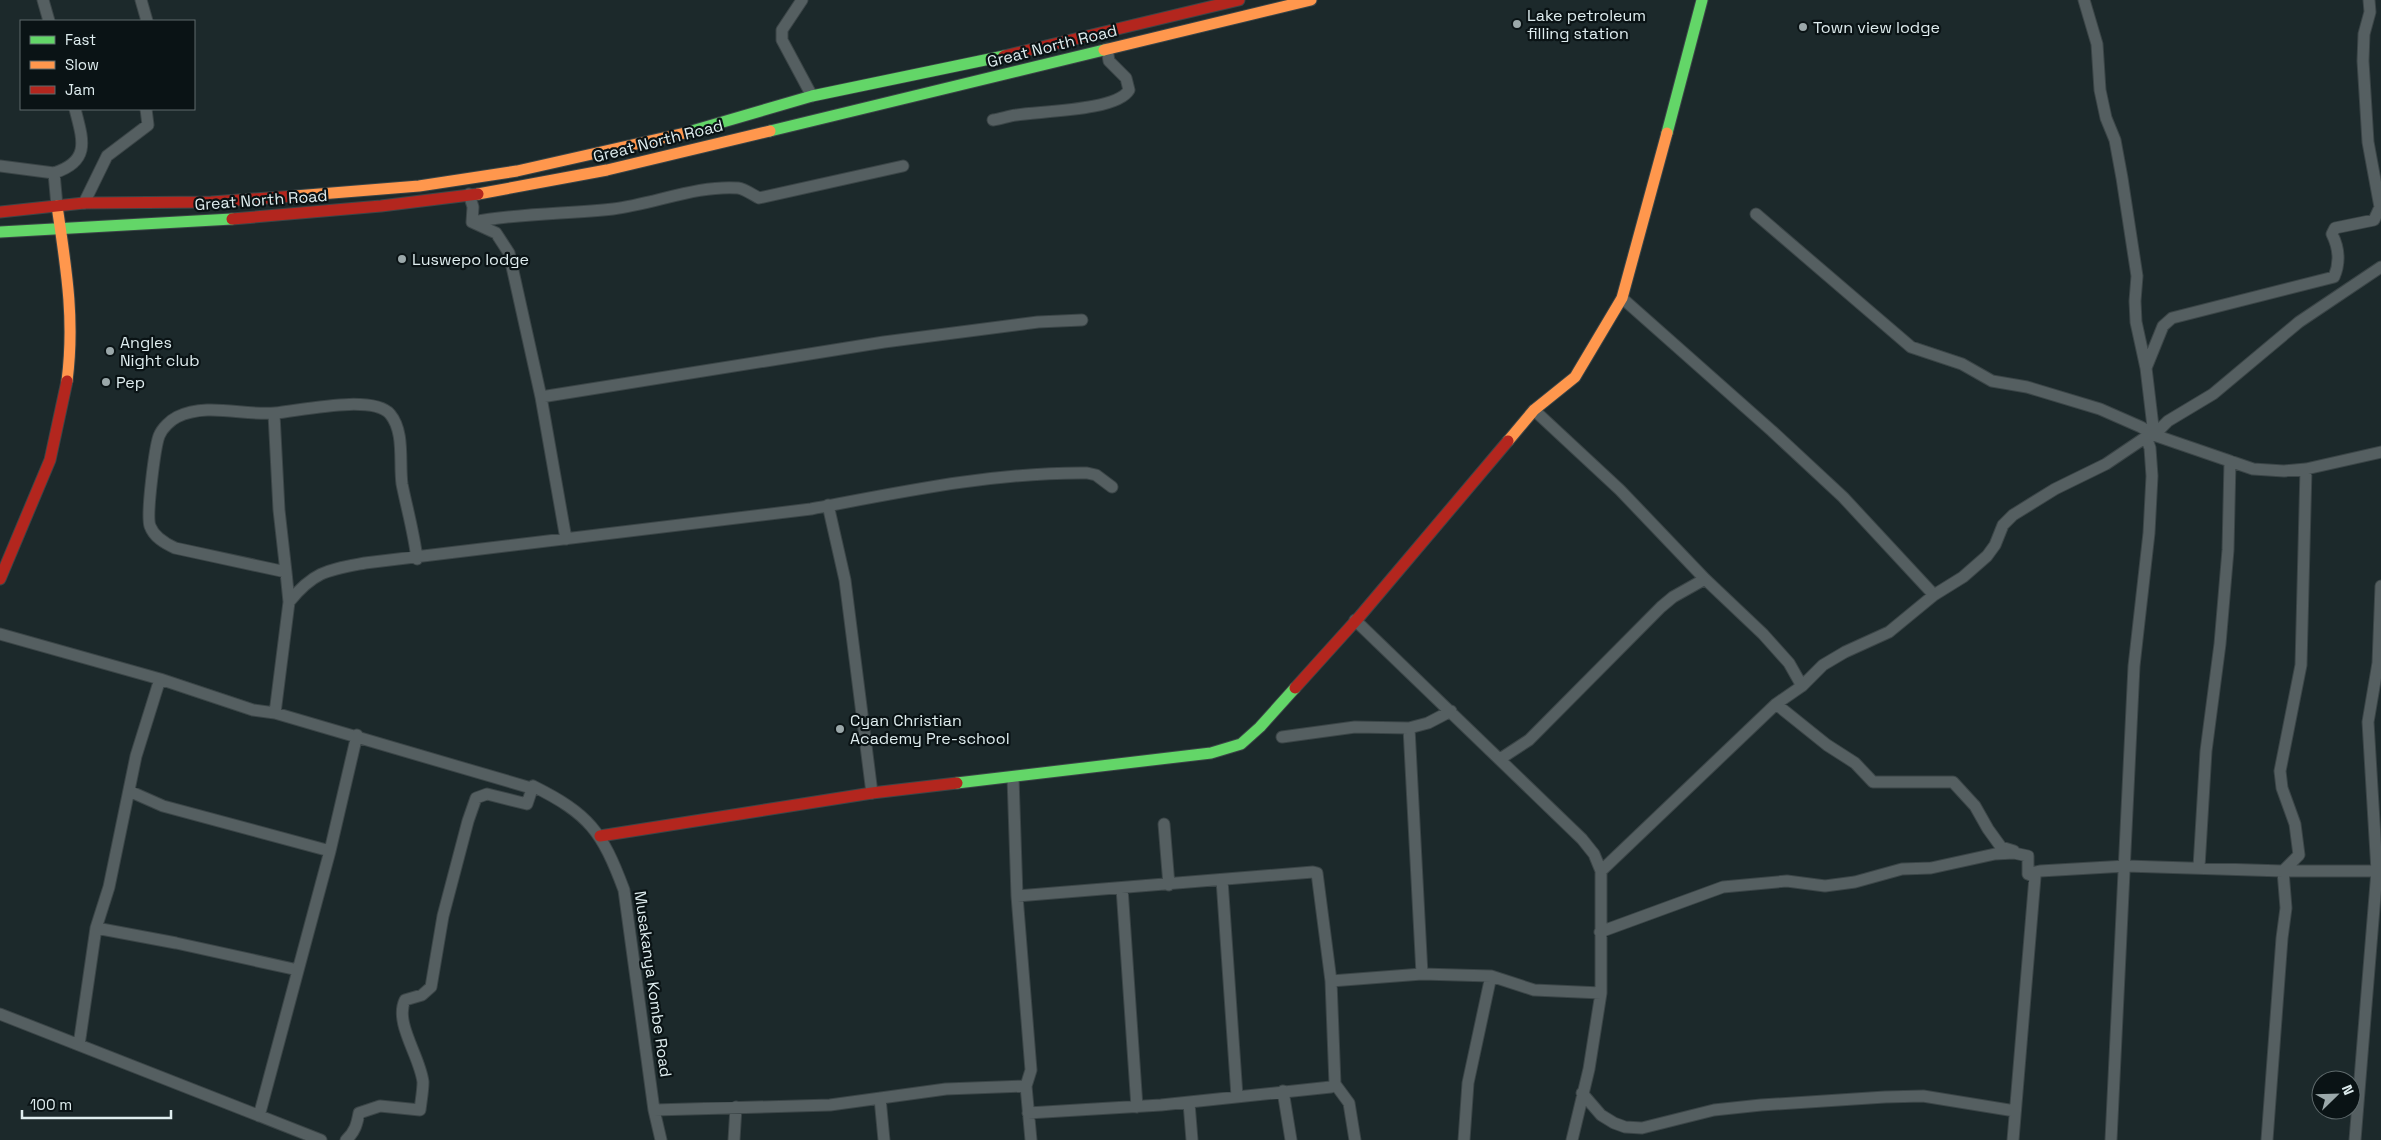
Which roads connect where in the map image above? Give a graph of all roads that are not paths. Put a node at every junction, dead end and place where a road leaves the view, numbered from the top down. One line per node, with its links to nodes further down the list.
1 (43, 0): 9 (street)
2 (141, 0): 10 (street)
3 (802, 0): 12 (street)
4 (1239, 0): 12 (main road, Great North Road)
5 (1311, 0): 11 (main road, Great North Road)
6 (1702, 0): 28 (main road)
7 (2084, 0): 30 (street)
8 (2369, 0): 30 (street)
9 (49, 20)
10 (147, 20)
11 (1107, 49): 15 (street); 19 (main road, Great North Road)
12 (812, 96): 20 (main road, Great North Road)
13 (75, 110): 18 (street)
14 (146, 110): 20 (street)
15 (993, 120)
16 (0, 166): 18 (street)
17 (903, 166): 24 (street)
18 (54, 173): 21 (street)
19 (469, 194): 24 (street); 25 (main road, Great North Road)
20 (84, 203): 21 (main road, Great North Road)
21 (57, 206): 22 (main road, Great North Road); 25 (main road)
22 (0, 212)
23 (1756, 214): 34 (street)
24 (472, 222): 31 (street)
25 (60, 229): 26 (main road, Great North Road); 43 (main road)
26 (0, 232)
27 (2381, 267): 34 (street)
28 (1622, 298): 32 (main road); 46 (street)
29 (1082, 320): 31 (street)
30 (2146, 368): 34 (street)
31 (541, 397): 40 (street)
32 (1534, 410): 44 (street); 48 (main road)
33 (274, 414): 41 (street); 42 (street); 42 (street)
34 (2150, 436): 36 (street); 46 (street); 67 (street)
35 (2381, 452): 37 (street)
36 (2230, 461): 37 (street); 68 (street)
37 (2306, 468): 70 (street)
38 (1112, 487): 39 (street)
39 (828, 505): 40 (street); 62 (street)
40 (566, 539): 41 (street)
41 (417, 559): 47 (street)
42 (286, 572): 47 (street)
43 (0, 579)
44 (1705, 579): 51 (street); 58 (street)
45 (2381, 586): 71 (street)
46 (1934, 595): 51 (street)
47 (289, 602): 53 (street)
48 (1355, 620): 54 (street); 59 (main road)
49 (0, 634): 50 (street)
50 (160, 678): 53 (street); 61 (street)
51 (1802, 686): 52 (street)
52 (1776, 704): 66 (street); 69 (street)
53 (275, 712): 56 (street)
54 (1451, 712): 55 (street); 58 (street)
55 (1409, 728): 57 (street); 80 (street)
56 (357, 735): 60 (street); 65 (street)
57 (1282, 737)
58 (1500, 759): 69 (street)
59 (1013, 776): 62 (main road); 76 (street)
60 (533, 786): 64 (street, Musakanya Kombe Road); 100 (street)
61 (129, 791): 65 (street); 77 (street)
62 (872, 793): 64 (main road)
63 (1164, 824): 74 (street)
64 (600, 836): 95 (street, Musakanya Kombe Road)
65 (330, 851): 79 (street)
66 (2028, 856): 72 (street); 78 (street)
67 (2126, 866): 68 (street); 72 (street); 111 (street)
68 (2199, 867): 70 (street)
69 (1601, 871): 78 (street)
70 (2283, 871): 71 (street); 112 (street)
71 (2379, 871): 113 (street)
72 (2028, 874): 96 (street)
73 (1222, 880): 74 (street); 82 (street); 90 (street)
74 (1169, 885): 75 (street)
75 (1122, 888): 76 (street); 94 (street)
76 (1017, 896): 87 (street)
77 (96, 928): 79 (street); 85 (street)
78 (1600, 932): 83 (street)
79 (298, 970): 98 (street)
80 (1422, 974): 81 (street); 82 (street)
81 (1492, 976): 83 (street); 108 (street)
82 (1331, 981): 86 (street)
83 (1601, 993): 89 (street)
84 (0, 1014): 85 (street)
85 (79, 1046): 98 (street)
86 (1335, 1084): 88 (street); 107 (street)
87 (1026, 1086): 91 (street); 97 (street)
88 (1283, 1091): 90 (street); 106 (street)
89 (1582, 1094): 96 (street); 109 (street)
90 (1237, 1096): 92 (street)
91 (880, 1098): 93 (street); 103 (street)
92 (1189, 1103): 94 (street); 105 (street)
93 (736, 1107): 95 (street); 102 (street)
94 (1137, 1107): 97 (street)
95 (654, 1110): 101 (street, Musakanya Kombe Road)
96 (2015, 1111): 110 (street)
97 (1028, 1113): 104 (street)
98 (259, 1116): 99 (street)
99 (321, 1140)
100 (346, 1140)
101 (661, 1140)
102 (734, 1140)
103 (884, 1140)
104 (1031, 1140)
105 (1192, 1140)
106 (1291, 1140)
107 (1355, 1140)
108 (1464, 1140)
109 (1572, 1140)
110 (2013, 1140)
111 (2111, 1140)
112 (2267, 1140)
113 (2355, 1140)

